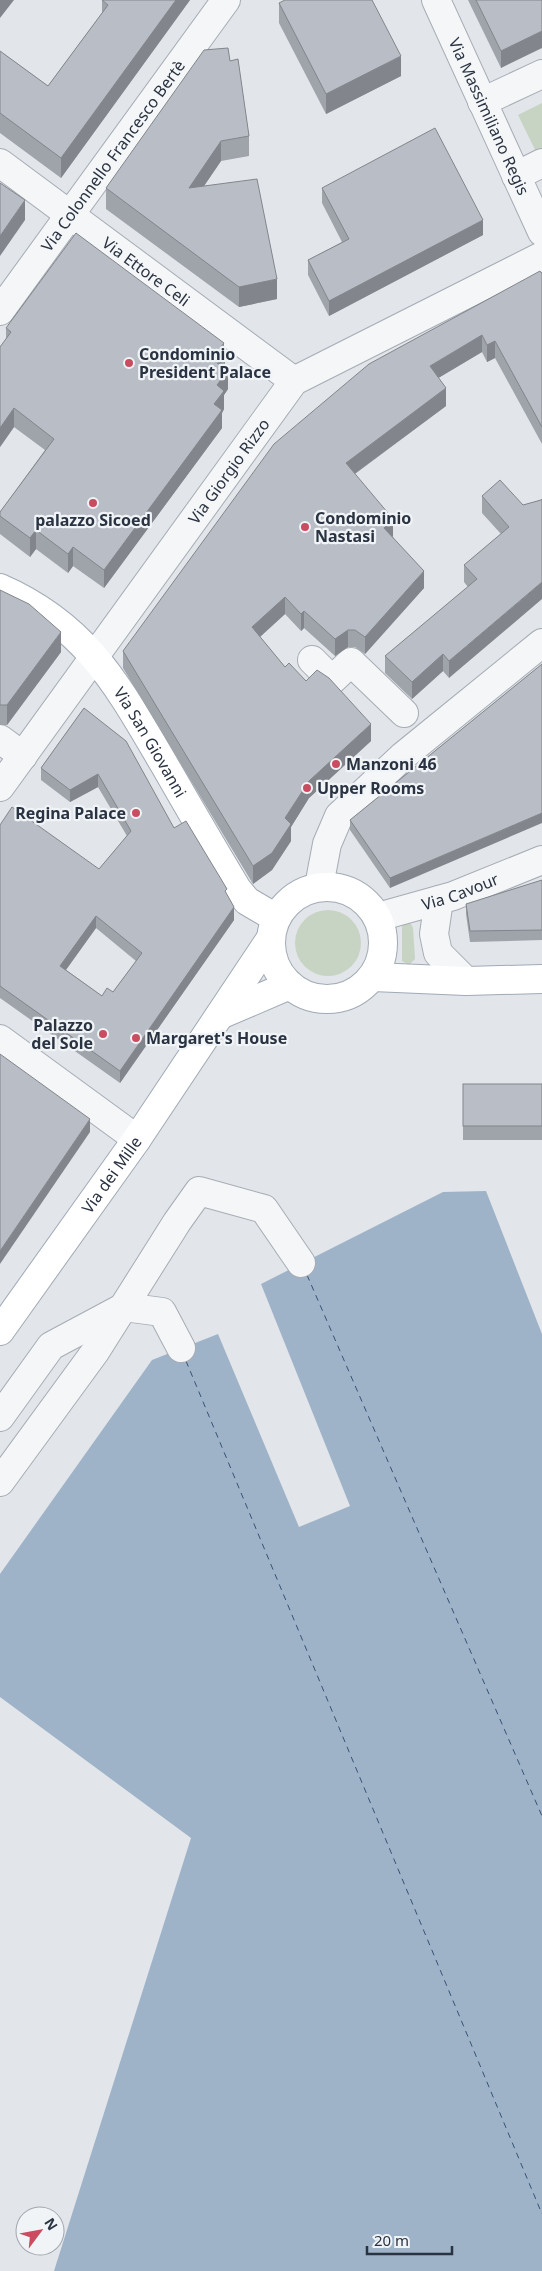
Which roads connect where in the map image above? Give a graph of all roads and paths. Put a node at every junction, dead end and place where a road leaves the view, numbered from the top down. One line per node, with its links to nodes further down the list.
1 (226, 0): 8 (street, Via Colonnello Francesco Bertè)
2 (436, 0): 4 (street, Via Massimiliano Regis)
3 (542, 74): 4 (street)
4 (482, 102): 7 (street, Via Massimiliano Regis)
5 (0, 163): 8 (street, Via Ettore Celi)
6 (542, 163): 7 (street)
7 (516, 176): 9 (street, Via Massimiliano Regis)
8 (70, 215): 11 (street, Via Colonnello Francesco Bertè); 12 (street, Via Ettore Celi)
9 (542, 232)
10 (542, 256): 12 (street, Via Giorgio Rizzo)
11 (0, 311)
12 (294, 381): 15 (street, Via Giorgio Rizzo)
13 (0, 588): 15 (main road, Via San Giovanni)
14 (542, 643): 22 (street)
15 (95, 656): 19 (street, Via Giorgio Rizzo); 25 (main road, Via San Giovanni)
16 (312, 660): 17 (street)
17 (404, 713)
18 (0, 739): 19 (street)
19 (23, 756): 20 (street, Via Giorgio Rizzo)
20 (0, 787)
21 (542, 860): 23 (street, Via Cavour)
22 (320, 886): 24 (main road); 25 (main road, Via dei Mille)
23 (439, 900): 24 (street, Via Cavour); 28 (street)
24 (378, 917): 26 (main road)
25 (273, 928): 29 (main road); 30 (main road, Via dei Mille)
26 (373, 977): 28 (main road); 29 (main road)
27 (542, 979): 28 (main road)
28 (466, 981)
29 (290, 986): 30 (main road)
30 (220, 1015): 32 (main road, Via dei Mille)
31 (0, 1039): 32 (street)
32 (137, 1139): 35 (main road, Via dei Mille)
33 (301, 1263): 34 (street)
34 (124, 1307): 36 (street); 37 (street); 38 (street)
35 (0, 1331)
36 (181, 1348)
37 (0, 1417)
38 (0, 1482)

